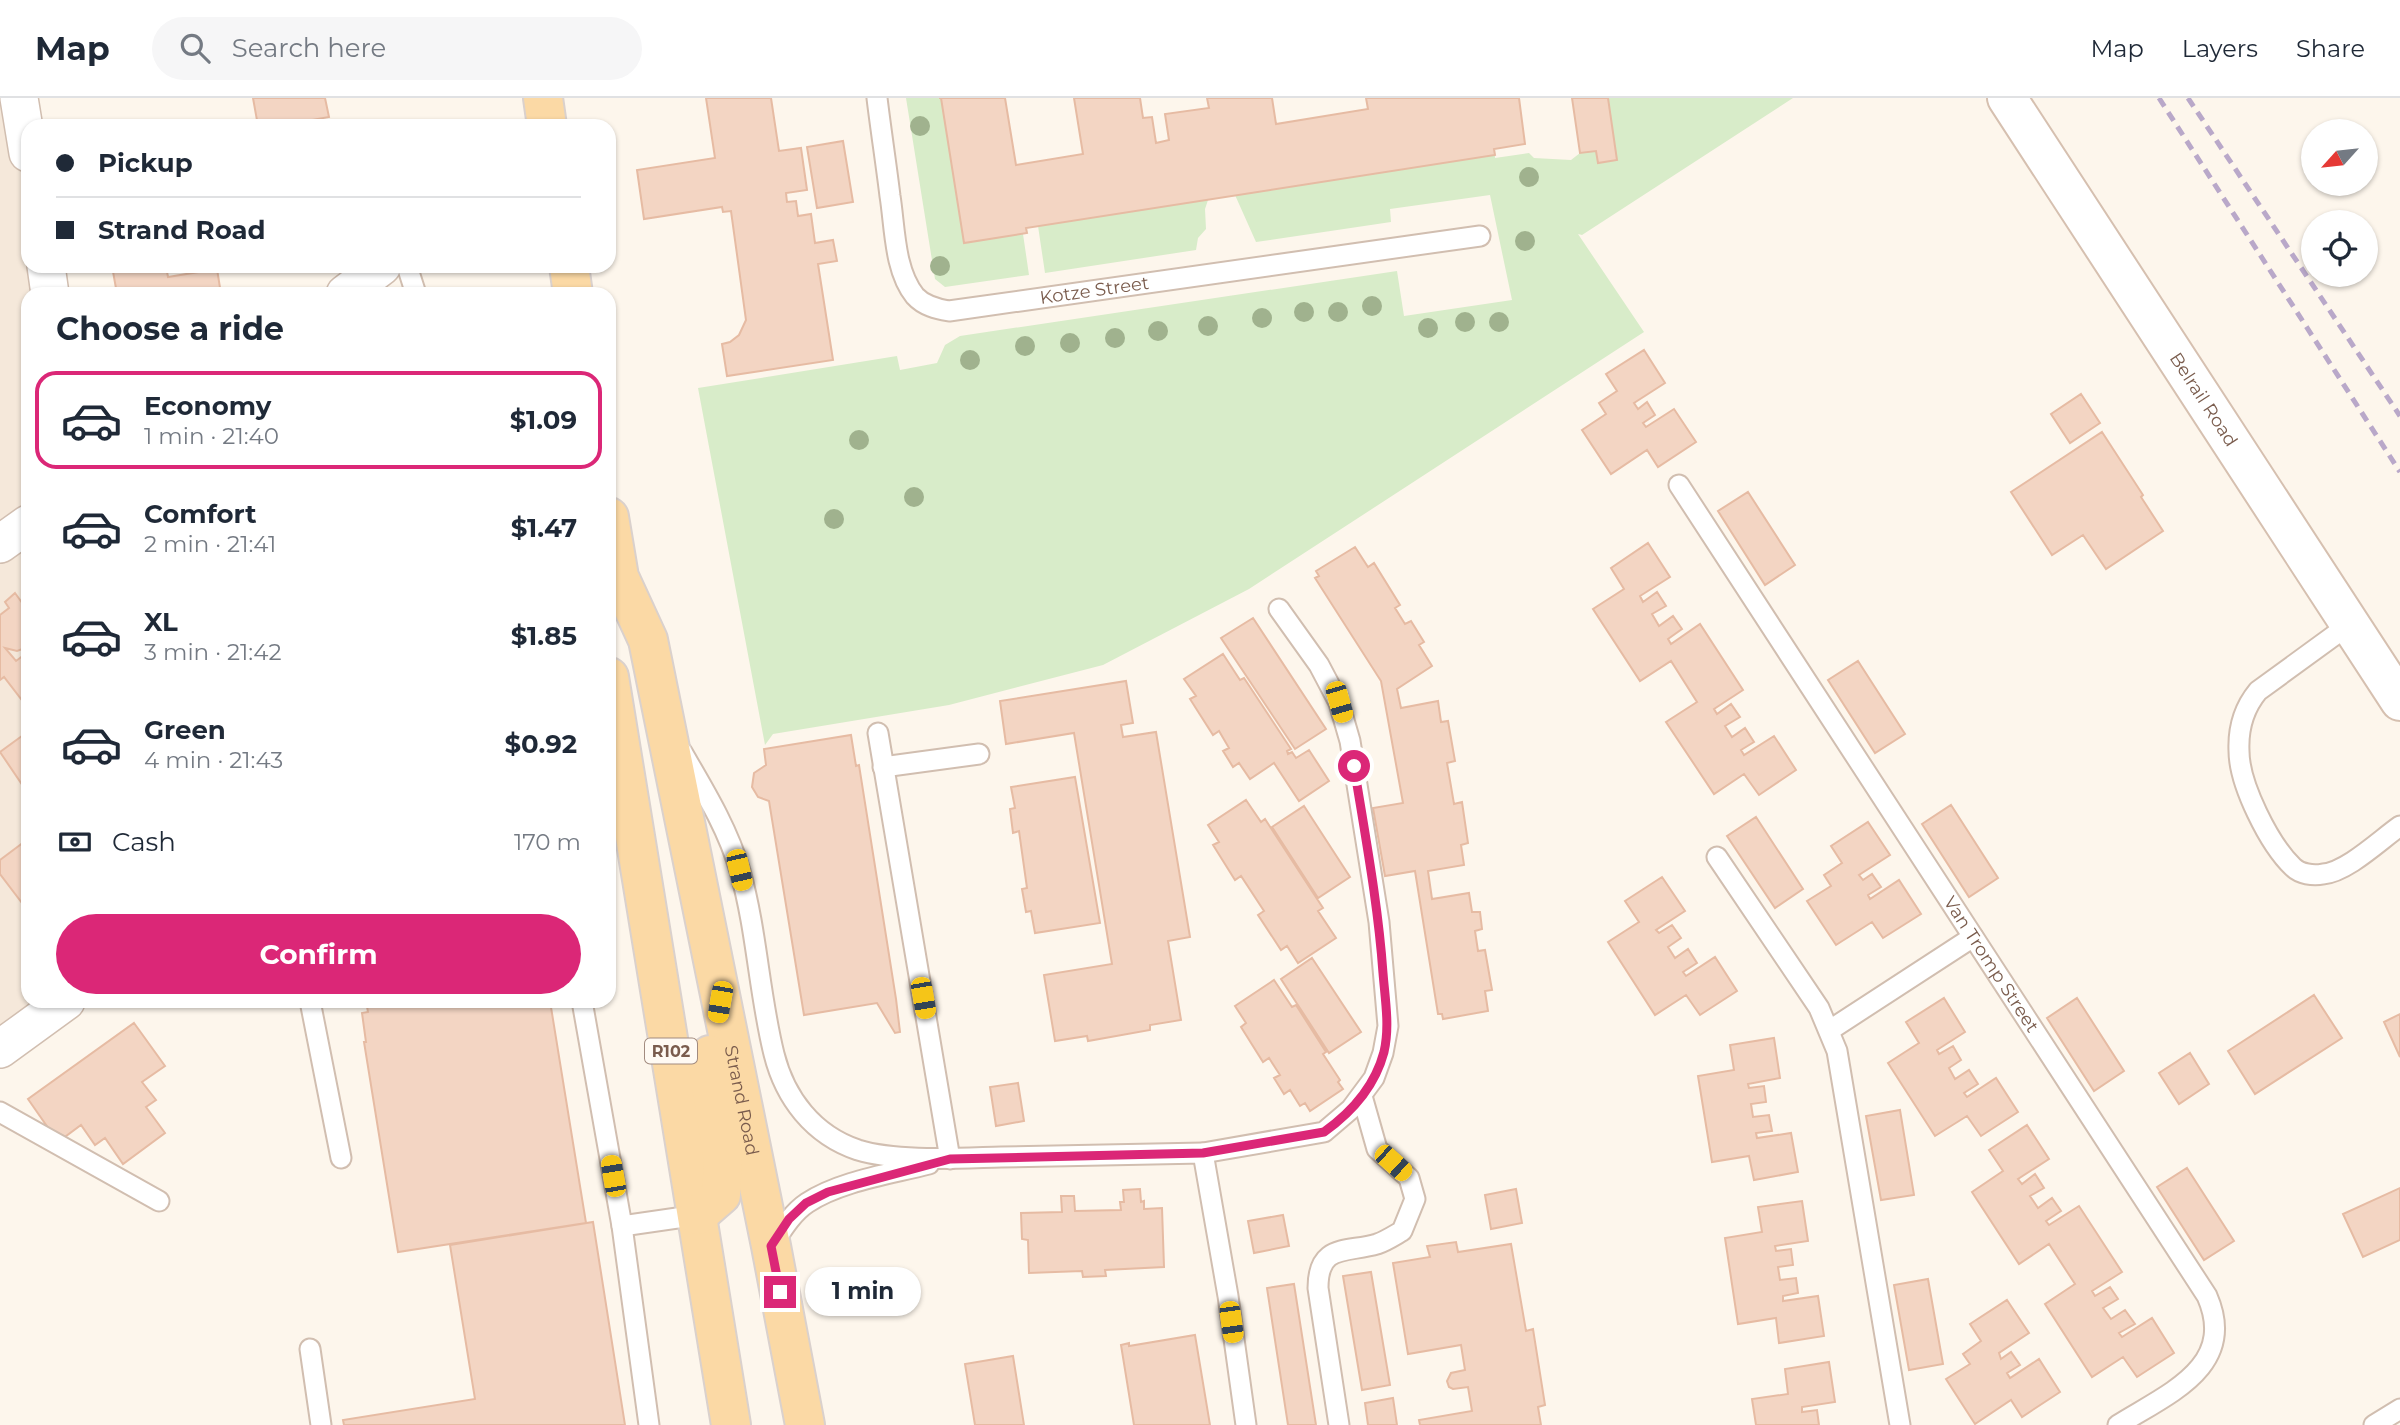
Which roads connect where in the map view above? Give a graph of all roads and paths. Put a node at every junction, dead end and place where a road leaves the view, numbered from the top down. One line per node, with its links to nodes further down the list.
1 (19, 98): 5 (street)
2 (543, 98): 6 (main road)
3 (877, 98): 7 (lane, Kotze Street)
4 (2007, 98): 17 (street, Belrail Road)
5 (22, 119)
6 (546, 119)
7 (1480, 236)
8 (373, 273): 9 (street)
9 (354, 287)
10 (1679, 485): 26 (lane, Van Tromp Street)
11 (21, 529): 12 (street)
12 (0, 544)
13 (616, 559): 14 (main road, Strand Road)
14 (619, 577): 15 (main road, Strand Road); 19 (main road, Strand Road)
15 (616, 591)
16 (1279, 609): 33 (lane)
17 (2350, 624): 18 (street, Belrail Road); 24 (lane)
18 (2400, 701)
19 (662, 717): 27 (main road, Strand Road); 37 (lane)
20 (616, 719): 39 (main road, R102)
21 (878, 733): 23 (lane)
22 (979, 754): 23 (lane)
23 (883, 767): 37 (lane)
24 (2400, 826)
25 (1717, 858): 31 (lane)
26 (1973, 937): 31 (lane); 51 (lane, Van Tromp Street)
27 (720, 1002): 39 (main road); 41 (main road, Strand Road)
28 (56, 1008): 32 (street)
29 (311, 1008): 36 (lane)
30 (583, 1008): 40 (lane)
31 (1830, 1030): 50 (lane)
32 (0, 1049)
33 (1362, 1096): 35 (lane); 49 (lane)
34 (0, 1112): 38 (lane)
35 (1203, 1153): 37 (lane); 48 (lane)
36 (341, 1158)
37 (950, 1159): 41 (lane)
38 (159, 1201)
39 (698, 1215): 40 (lane); 46 (main road, R102)
40 (622, 1226): 45 (lane)
41 (771, 1246): 47 (main road, Strand Road)
42 (310, 1349): 44 (lane)
43 (2400, 1409): 52 (lane)
44 (321, 1425)
45 (649, 1425)
46 (731, 1425)
47 (805, 1425)
48 (1246, 1425)
49 (1339, 1425)
50 (1900, 1425)
51 (2118, 1425)
52 (2374, 1425)

